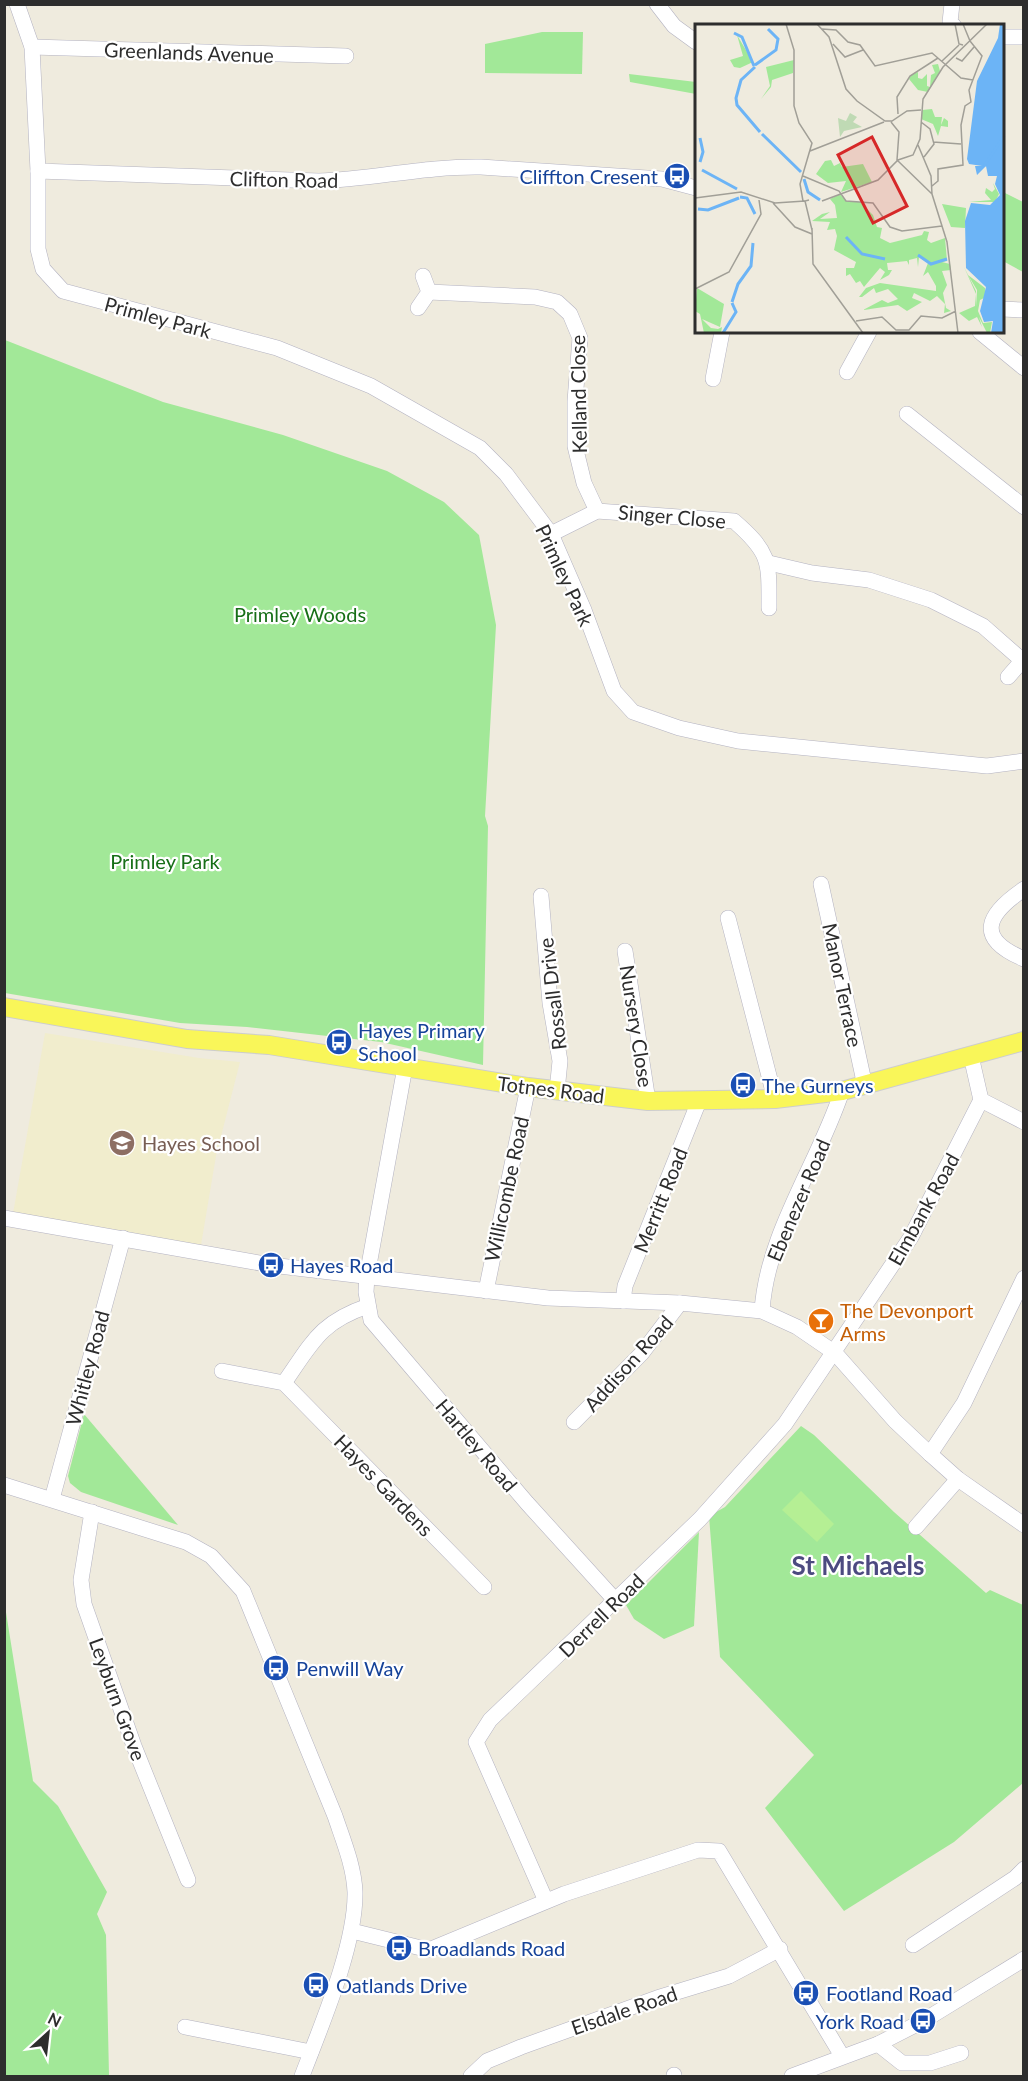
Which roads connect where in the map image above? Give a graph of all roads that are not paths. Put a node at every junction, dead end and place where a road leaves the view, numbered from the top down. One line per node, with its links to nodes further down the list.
1 (17, 4): 8 (street)
2 (657, 4): 7 (street)
3 (952, 4): 4 (street)
4 (951, 24)
5 (1004, 37): 6 (street)
6 (1023, 37)
7 (695, 41)
8 (32, 47): 9 (street, Greenlands Avenue); 10 (street)
9 (349, 58)
10 (38, 171): 11 (street, Clifton Road); 26 (street, Primley Park)
11 (695, 188)
12 (423, 276): 13 (street)
13 (429, 292): 14 (street); 25 (street, Kelland Close)
14 (418, 308)
15 (1004, 309): 16 (street)
16 (1023, 310)
17 (722, 333): 22 (street)
18 (868, 333): 21 (street)
19 (982, 333): 20 (street)
20 (1023, 368)
21 (847, 372)
22 (713, 379)
23 (907, 414): 24 (street)
24 (1023, 507)
25 (597, 511): 26 (street, Singer Close); 27 (street, Singer Close)
26 (551, 534): 31 (street, Primley Park)
27 (769, 563): 28 (street); 29 (street)
28 (769, 608)
29 (1023, 661): 30 (street)
30 (1008, 677)
31 (1023, 761)
32 (821, 884): 42 (street, Manor Terrace)
33 (1023, 889): 37 (street)
34 (541, 896): 44 (street, Rossall Drive)
35 (728, 918): 46 (street)
36 (625, 951): 47 (street, Nursery Close)
37 (1023, 959)
38 (4, 1007): 41 (main road, Totnes Road)
39 (1023, 1041): 40 (main road, Totnes Road)
40 (971, 1056): 42 (main road, Totnes Road); 49 (street)
41 (405, 1067): 43 (main road, Totnes Road); 53 (street, Hartley Road)
42 (865, 1086): 45 (main road, Totnes Road)
43 (528, 1088): 44 (main road, Totnes Road); 55 (street, Willicombe Road)
44 (557, 1091): 47 (main road, Totnes Road)
45 (842, 1091): 46 (main road, Totnes Road); 59 (street, Ebenezer Road)
46 (775, 1099): 48 (main road, Totnes Road)
47 (648, 1101): 48 (main road, Totnes Road)
48 (699, 1101): 56 (street, Merritt Road)
49 (981, 1101): 50 (street); 60 (street, Elmbank Road)
50 (1023, 1122)
51 (4, 1218): 52 (street)
52 (123, 1238): 53 (street); 67 (street, Whitley Road)
53 (367, 1276): 55 (street); 58 (street, Hartley Road)
54 (1023, 1278): 64 (street)
55 (486, 1291): 56 (street)
56 (623, 1300): 57 (street)
57 (680, 1303): 59 (street); 63 (street, Addison Road)
58 (368, 1306): 62 (street); 72 (street, Hartley Road)
59 (762, 1311): 60 (street)
60 (835, 1353): 64 (street); 72 (street, Derrell Road)
61 (222, 1371): 62 (street)
62 (284, 1383): 71 (street, Hayes Gardens)
63 (574, 1422)
64 (930, 1454): 65 (street)
65 (958, 1479): 69 (street); 70 (street)
66 (4, 1485): 67 (street)
67 (52, 1499): 68 (street)
68 (92, 1512): 74 (street, Leyburn Grove); 76 (street)
69 (1023, 1525)
70 (916, 1527)
71 (484, 1587)
72 (615, 1600): 75 (street, Derrell Road)
73 (1023, 1869): 77 (street)
74 (188, 1880)
75 (546, 1901): 76 (street); 78 (street)
76 (352, 1931): 82 (street)
77 (913, 1945)
78 (780, 1949): 84 (street); 86 (street, Elsdale Road)
79 (1023, 1959): 81 (street)
80 (184, 2027): 82 (street)
81 (878, 2044): 83 (street); 84 (street)
82 (311, 2052): 85 (street)
83 (961, 2053)
84 (842, 2056): 87 (street)
85 (302, 2076)
86 (471, 2076)
87 (792, 2076)

